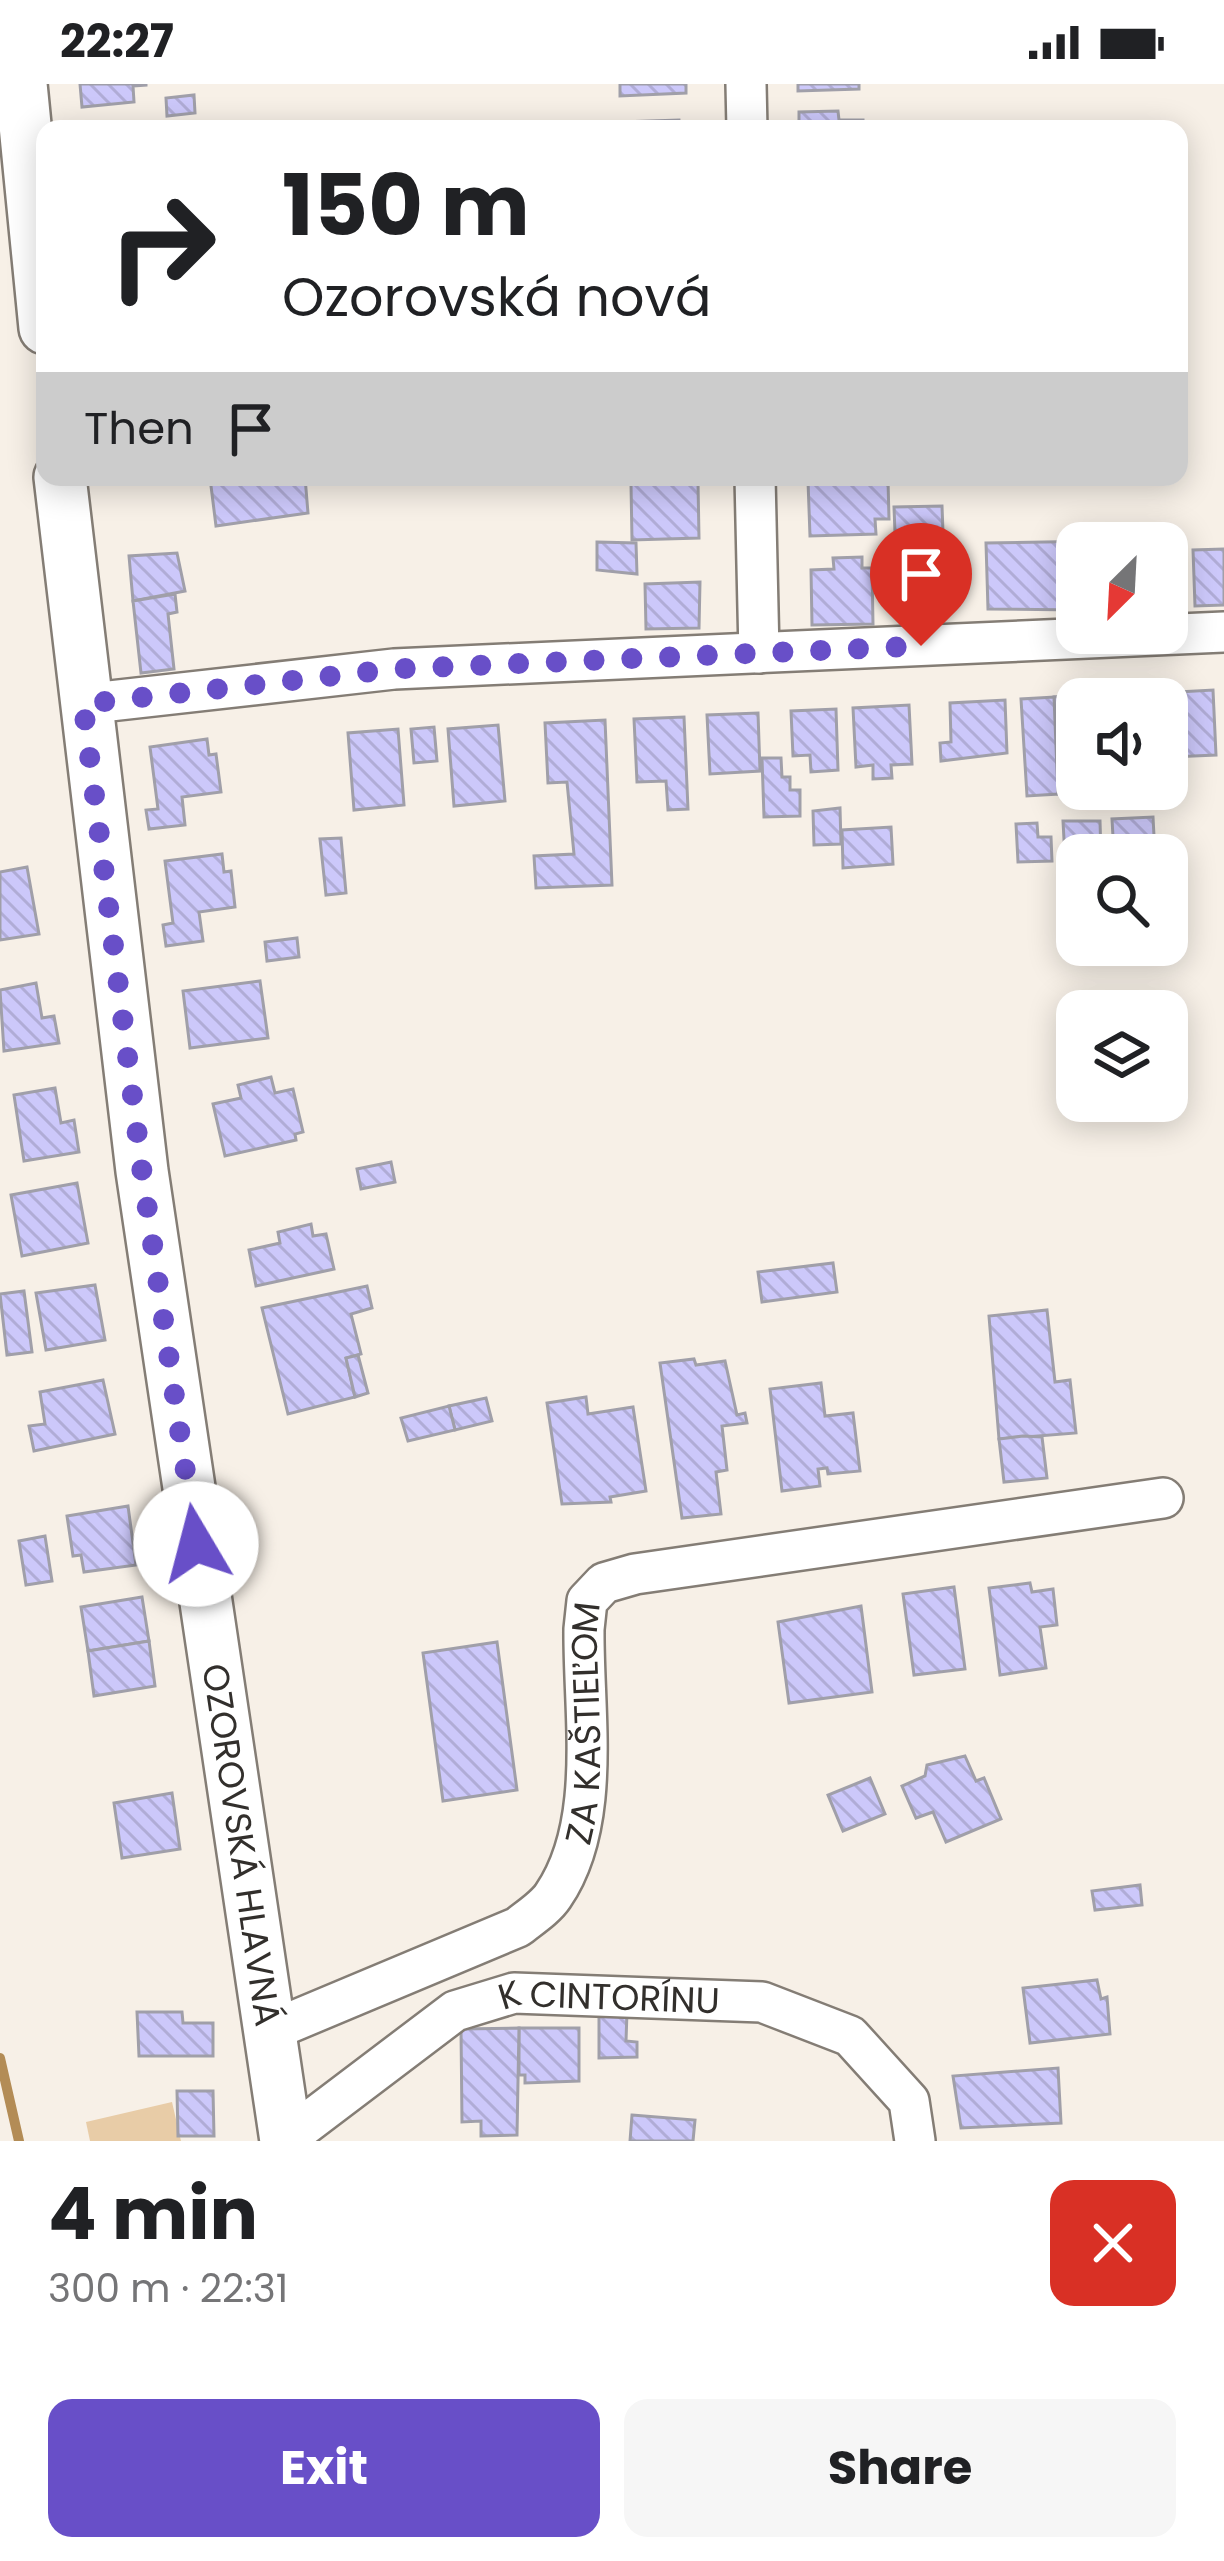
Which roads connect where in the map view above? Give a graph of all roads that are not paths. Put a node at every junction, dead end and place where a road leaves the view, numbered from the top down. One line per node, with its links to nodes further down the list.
1 (20, 84): 4 (street)
2 (746, 84): 3 (street)
3 (747, 120)
4 (36, 240)
5 (61, 486): 9 (street, OZOROVSKÁ HLAVNÁ)
6 (755, 486): 8 (street)
7 (1224, 632): 8 (street)
8 (759, 653): 9 (street)
9 (83, 704): 11 (street, OZOROVSKÁ HLAVNÁ)
10 (1163, 1498): 11 (street, ZA KAŠTIEĽOM)
11 (270, 2032): 12 (street, OZOROVSKÁ HLAVNÁ)
12 (288, 2140): 13 (street, K CINTORÍNU)
13 (915, 2141)

